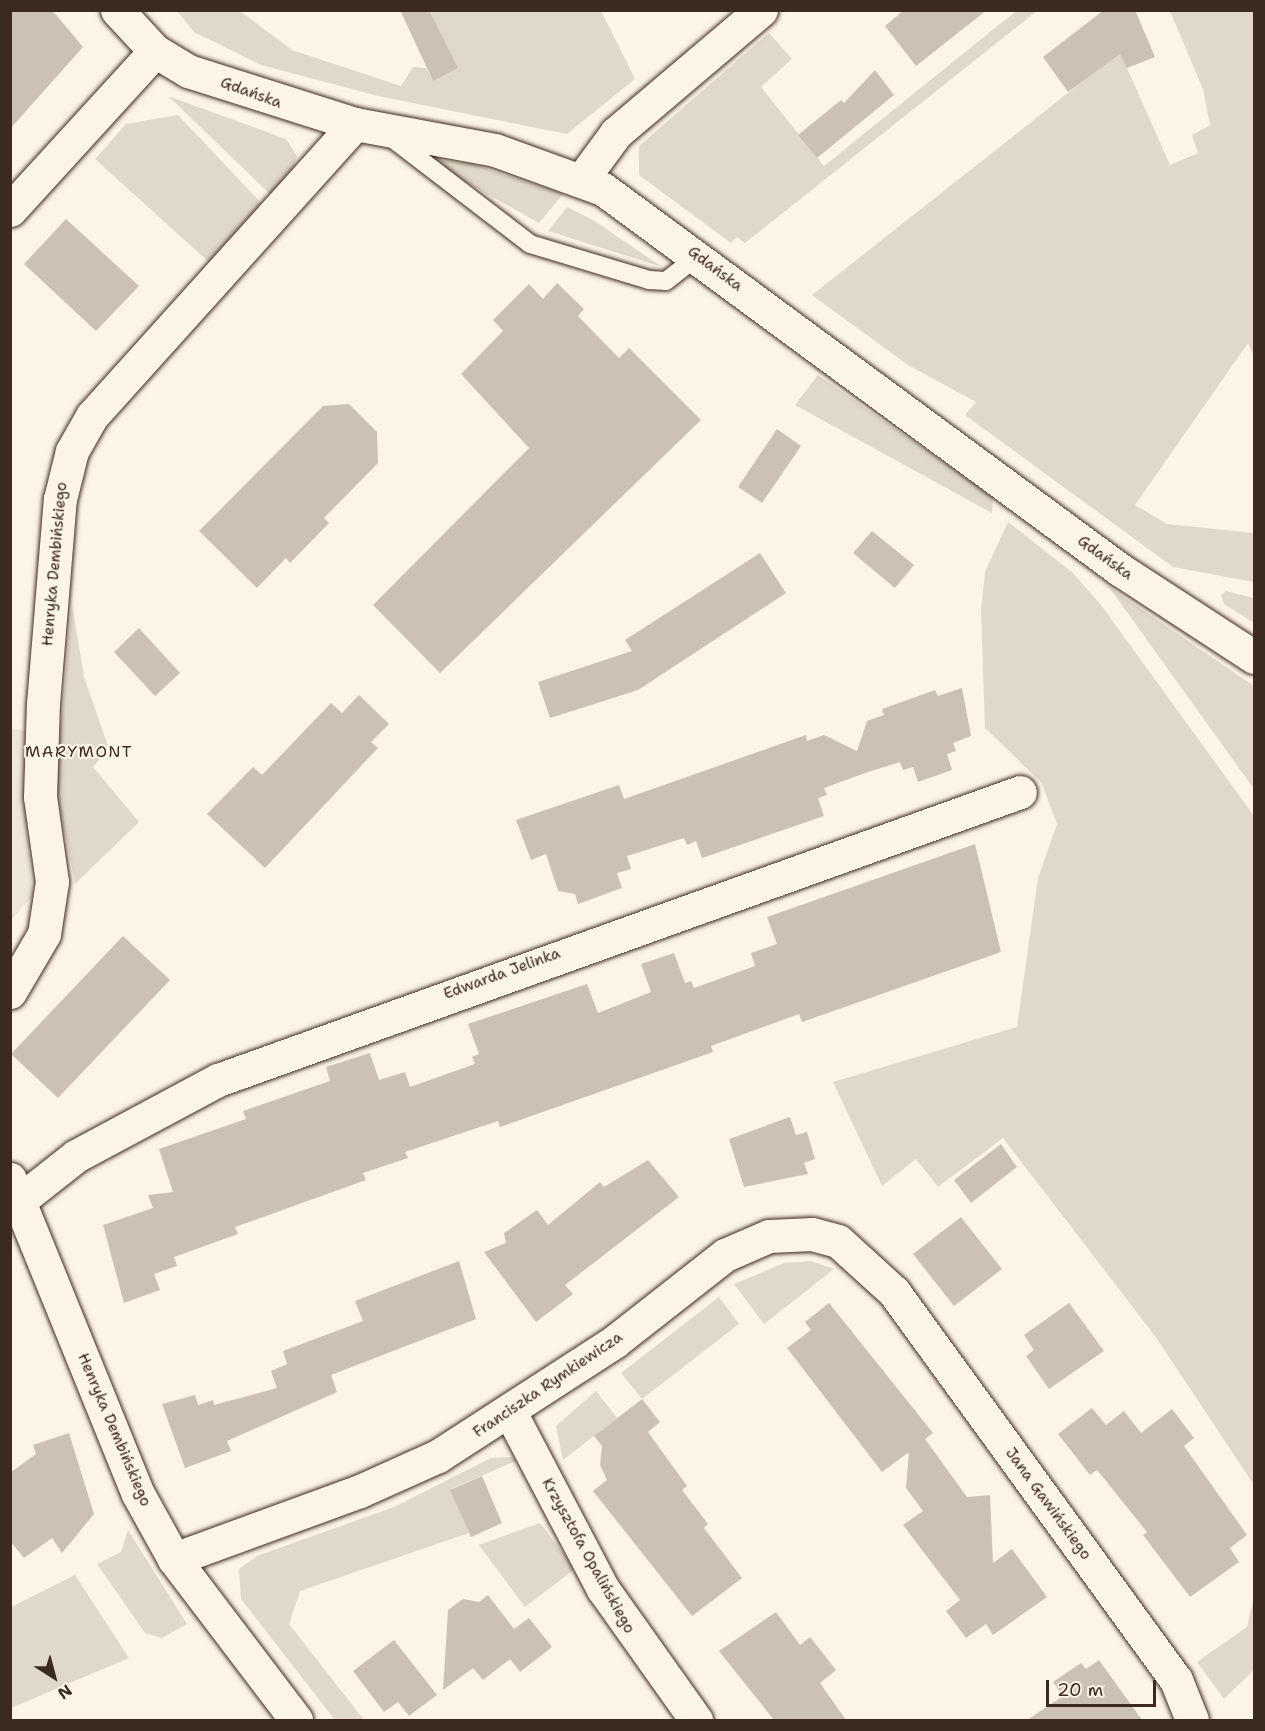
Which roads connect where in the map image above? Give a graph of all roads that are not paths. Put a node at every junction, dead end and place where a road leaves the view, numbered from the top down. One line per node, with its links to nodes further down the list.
1 (117, 10): 3 (street, Gdańska)
2 (761, 10): 5 (street)
3 (155, 51): 4 (street, Gdańska); 6 (street)
4 (365, 125): 5 (street, Gdańska); 7 (lane); 10 (street, Henryka Dembińskiego)
5 (583, 178): 7 (street, Gdańska)
6 (10, 210)
7 (698, 256): 8 (street, Gdańska)
8 (1254, 657)
9 (1020, 792): 11 (street, Edwarda Jelinka)
10 (10, 992)
11 (14, 1196): 14 (street, Henryka Dembińskiego)
12 (894, 1292): 13 (street, Franciszka Rymkiewicza); 17 (street, Jana Gawińskiego)
13 (511, 1414): 14 (street, Franciszka Rymkiewicza); 16 (street, Krzysztofa Opalińskiego)
14 (174, 1559): 15 (street, Henryka Dembińskiego)
15 (296, 1720)
16 (696, 1720)
17 (1191, 1720)

